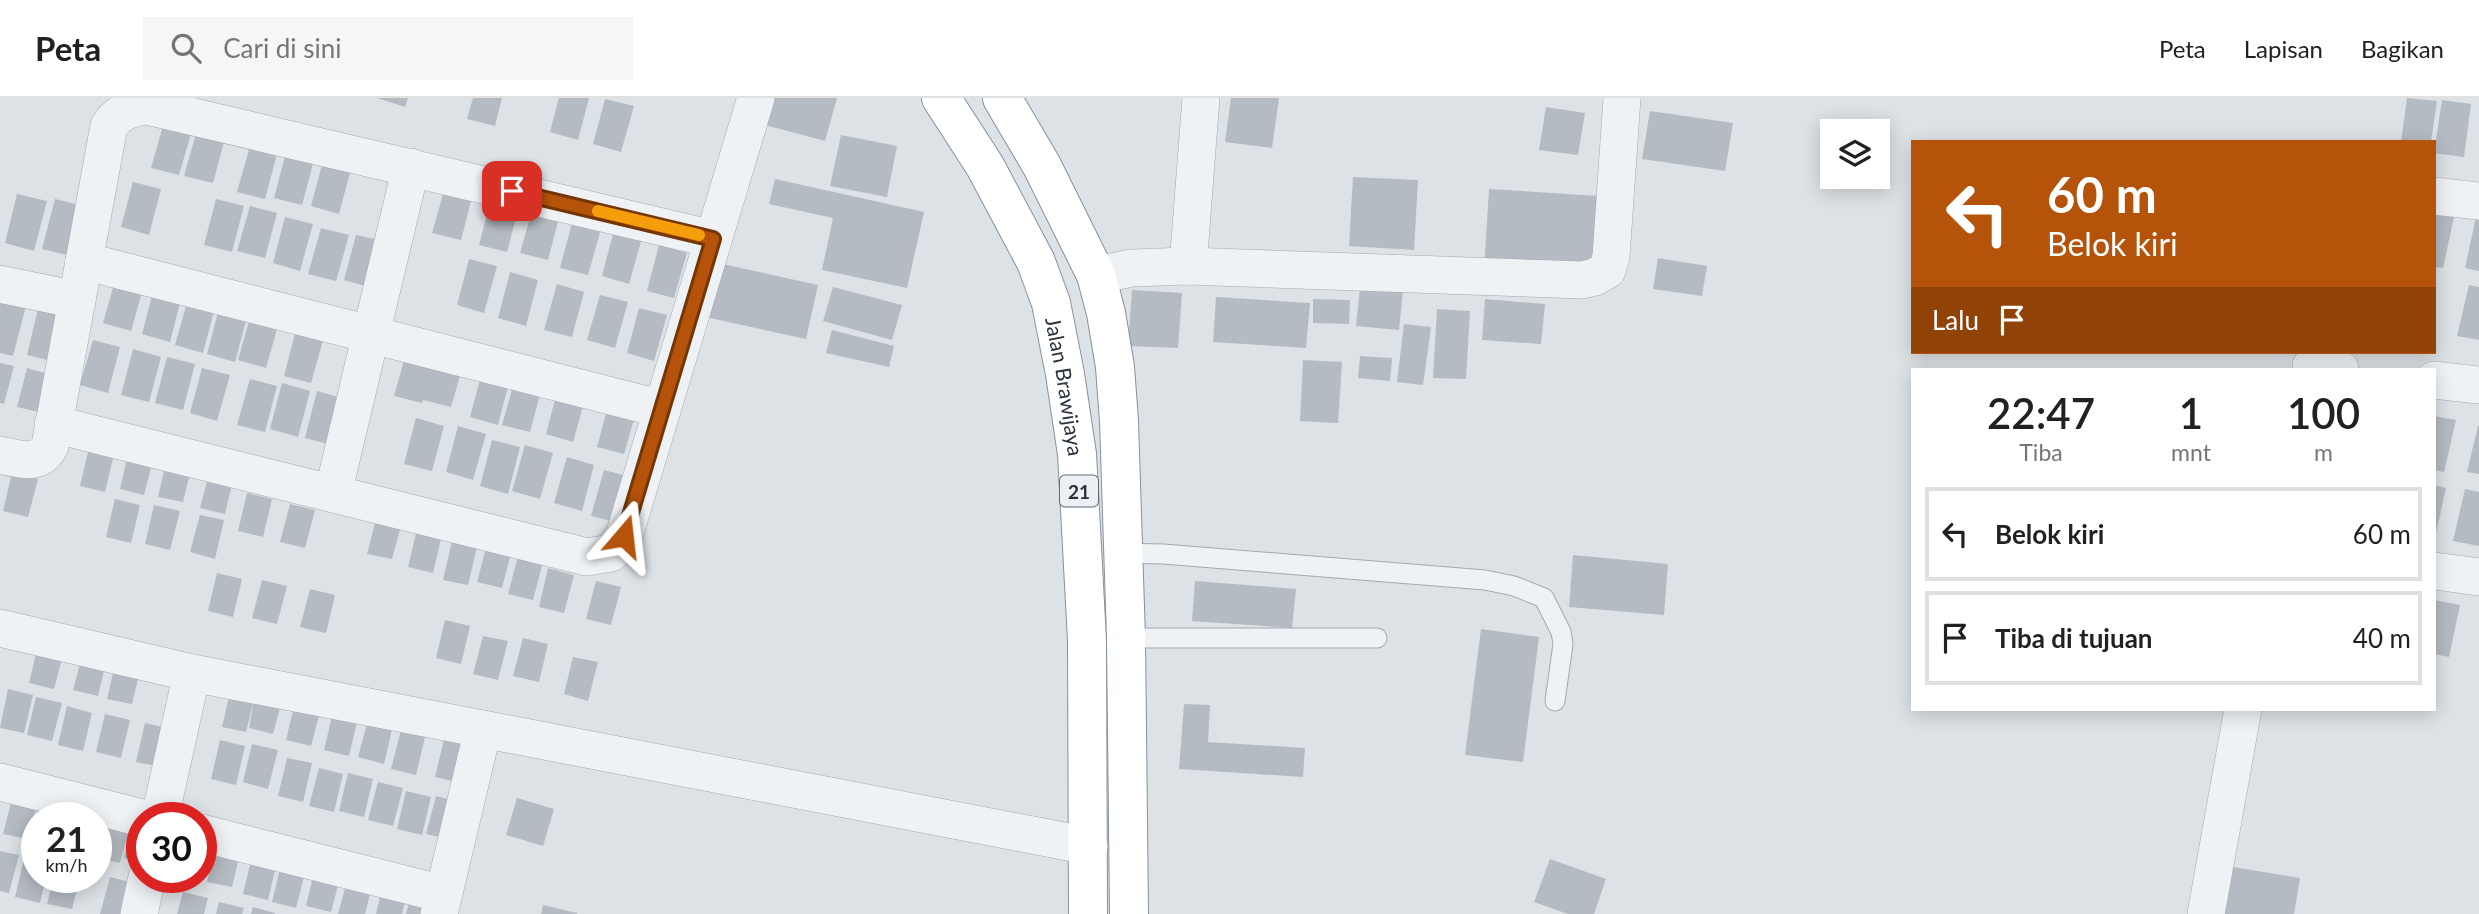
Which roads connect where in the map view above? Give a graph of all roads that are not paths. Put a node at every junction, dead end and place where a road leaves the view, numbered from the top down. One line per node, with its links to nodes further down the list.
1 (756, 98): 9 (street)
2 (941, 98): 36 (highway, Jalan Brawijaya / 21)
3 (1002, 98): 12 (highway, Jalan Brawijaya / 21)
4 (1201, 98): 11 (street)
5 (1622, 98): 11 (street)
6 (411, 167): 9 (street); 10 (street); 15 (street)
7 (2436, 196): 8 (street)
8 (2479, 201)
9 (713, 239): 18 (street)
10 (84, 261): 14 (street); 15 (street)
11 (1188, 267): 12 (street)
12 (1096, 275): 22 (highway, Jalan Brawijaya / 21)
13 (0, 284): 14 (street)
14 (77, 300): 19 (street)
15 (372, 335): 18 (street); 21 (street)
16 (2436, 380): 17 (street)
17 (2479, 385)
18 (663, 409): 21 (street)
19 (53, 424): 20 (street); 21 (street)
20 (0, 455)
21 (333, 493)
22 (1122, 553): 26 (highway, Jalan Brawijaya / 21); 29 (lane)
23 (2436, 571): 24 (street)
24 (2479, 577)
25 (0, 628): 28 (street)
26 (1126, 638): 27 (lane); 41 (highway, Jalan Brawijaya / 21)
27 (1377, 638)
28 (192, 673): 31 (street); 33 (street)
29 (1555, 701)
30 (2243, 711): 42 (street)
31 (483, 729): 36 (street); 38 (street)
32 (0, 782): 34 (street)
33 (163, 802)
34 (126, 814)
35 (217, 838): 38 (street)
36 (1088, 846): 40 (highway, Jalan Brawijaya / 21)
37 (144, 893): 39 (street)
38 (441, 904)
39 (139, 914)
40 (1088, 914)
41 (1129, 914)
42 (2206, 914)

